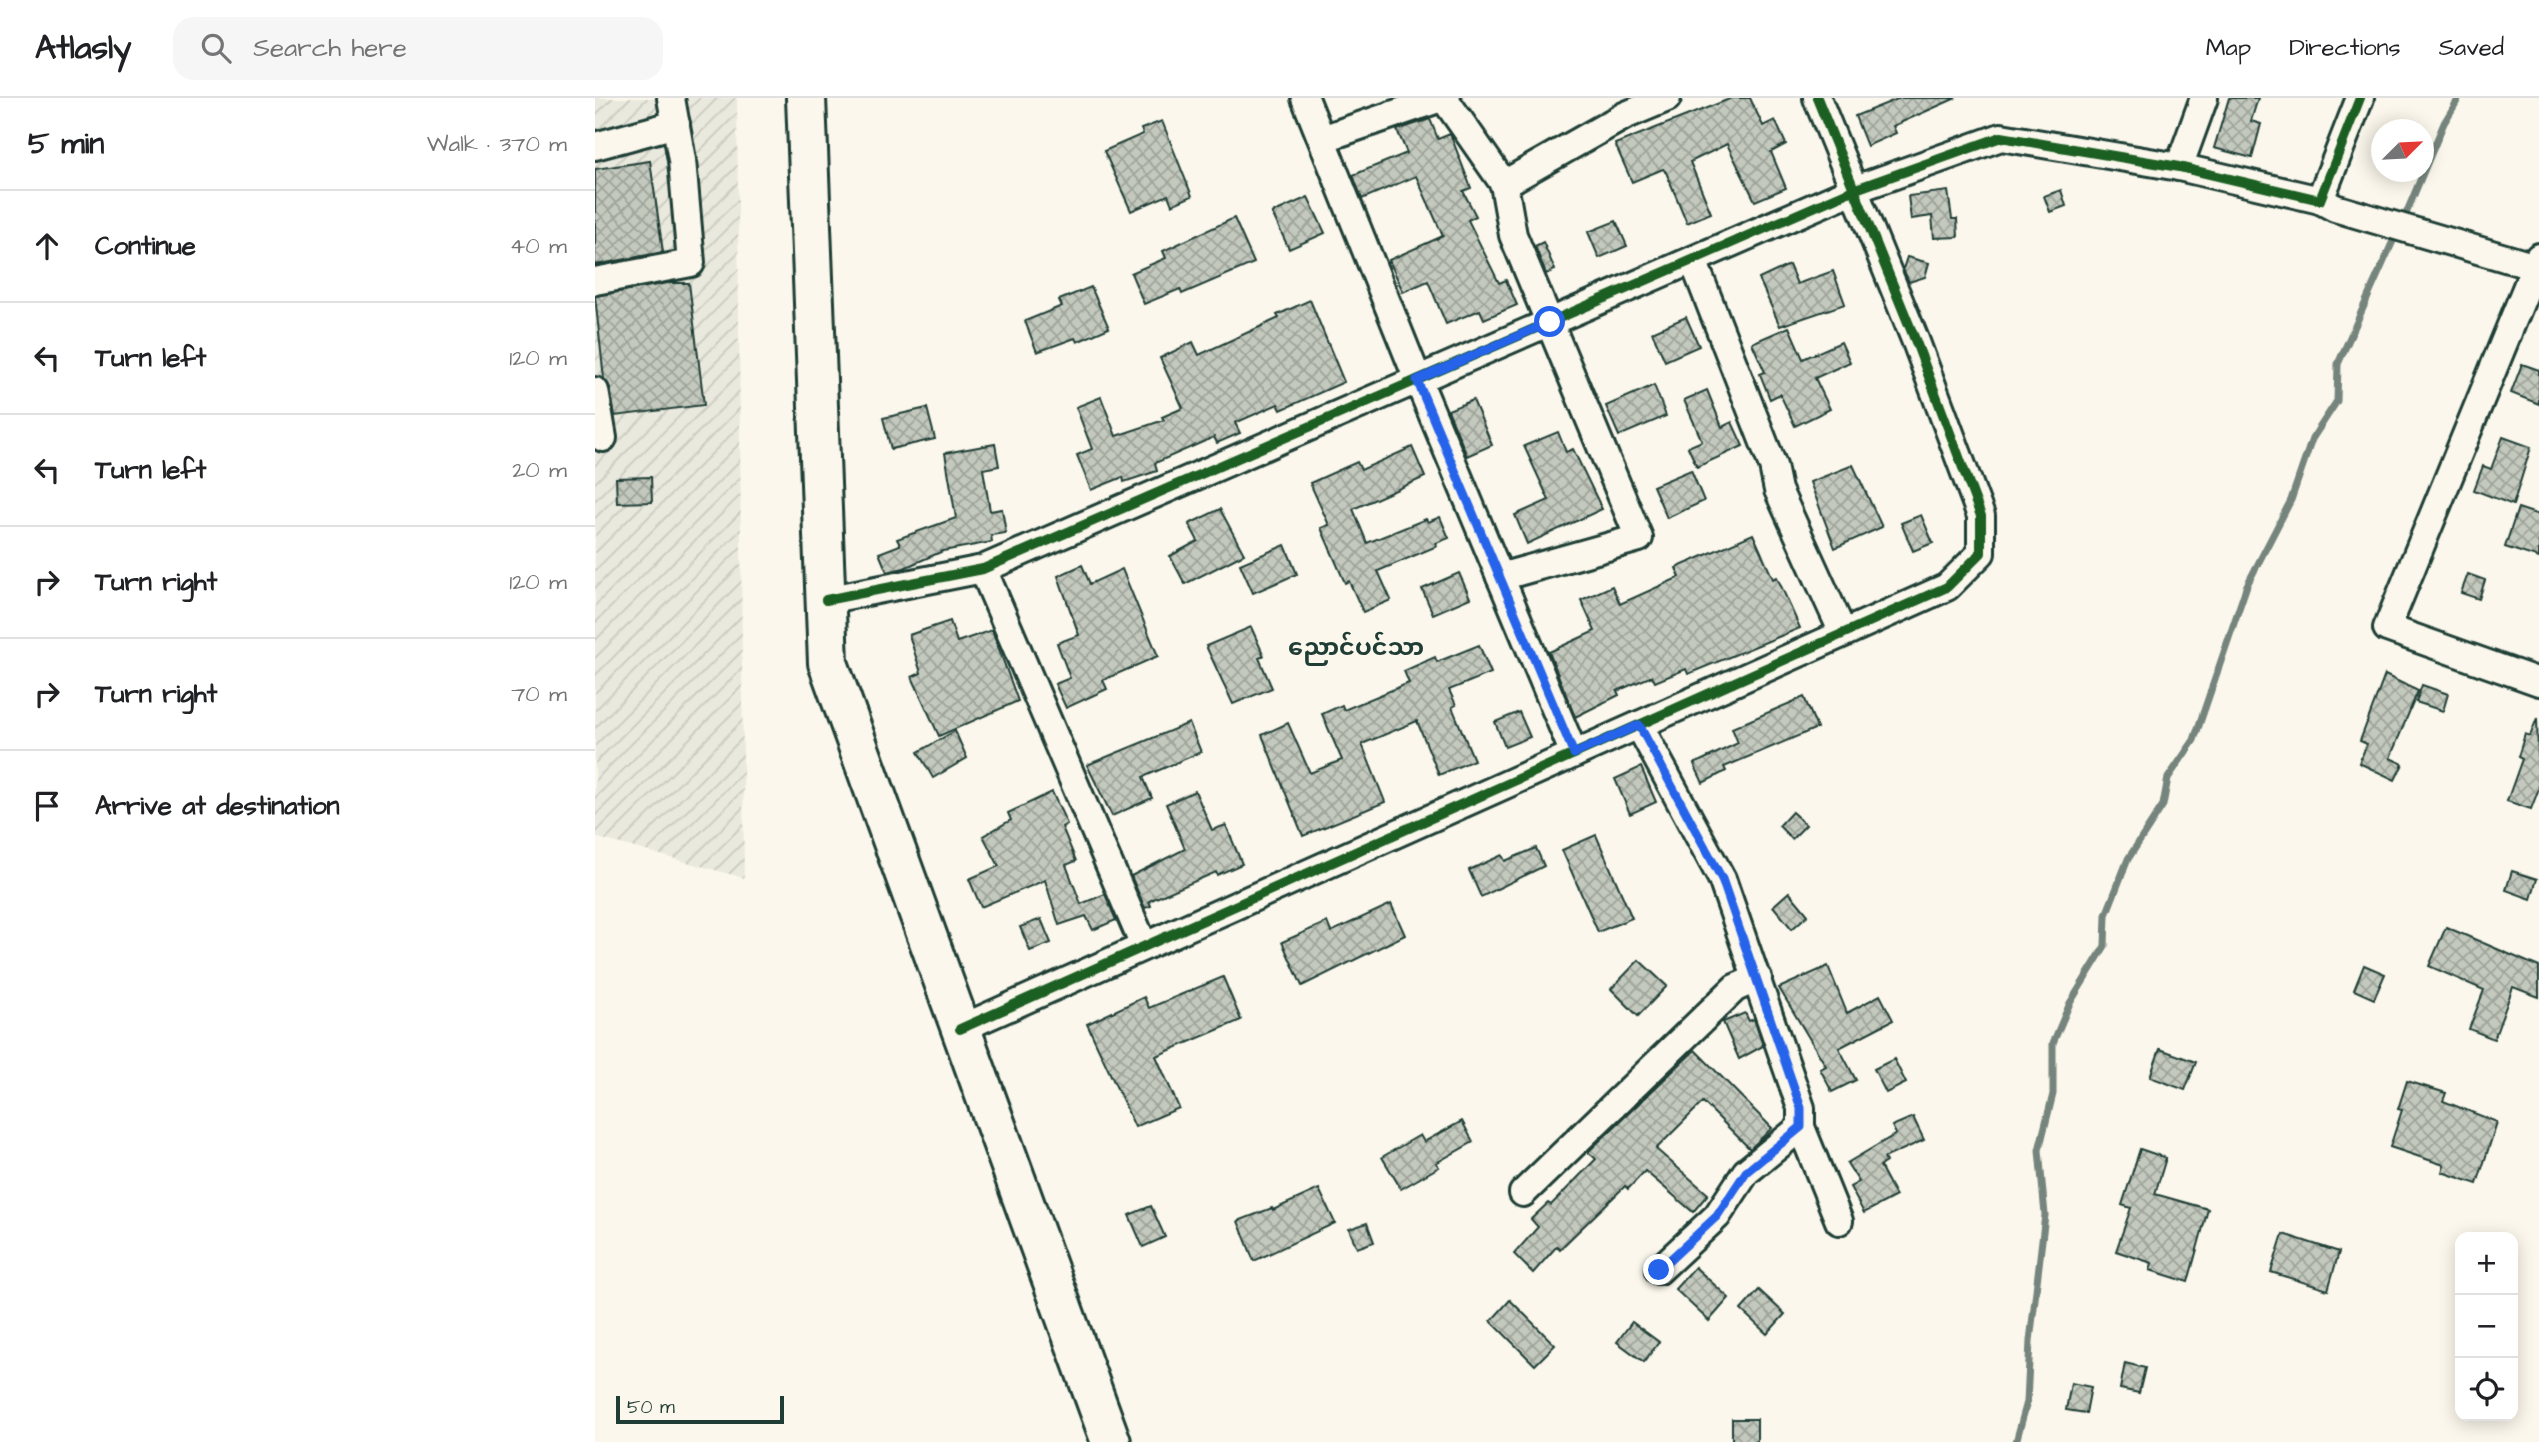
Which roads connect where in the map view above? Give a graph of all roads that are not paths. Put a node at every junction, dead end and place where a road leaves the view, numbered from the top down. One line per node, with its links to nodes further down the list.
1 (671, 98): 10 (street)
2 (806, 98): 26 (highway)
3 (1305, 98): 11 (street)
4 (1442, 98): 11 (street); 14 (street)
5 (1667, 98): 9 (street)
6 (1817, 98): 15 (street)
7 (2204, 98): 13 (street)
8 (2360, 98): 16 (street)
9 (1621, 107): 14 (street)
10 (676, 124): 12 (street); 19 (street)
11 (1322, 139): 21 (street)
12 (595, 146)
13 (2179, 167): 15 (street); 16 (street)
14 (1504, 184): 20 (street)
15 (1853, 190): 17 (street); 27 (street)
16 (2319, 200): 18 (street)
17 (1693, 260): 20 (street); 27 (street)
18 (2538, 264): 28 (street)
19 (595, 281)
20 (1550, 322): 21 (street); 25 (street)
21 (1417, 380): 24 (street); 25 (street)
22 (595, 391): 23 (street)
23 (603, 438)
24 (983, 569): 26 (street); 31 (street)
25 (1500, 577): 30 (street)
26 (826, 600): 33 (highway)
27 (1843, 634): 29 (street)
28 (2539, 682)
29 (1639, 725): 30 (street); 32 (street)
30 (1574, 754): 31 (street)
31 (1143, 946): 33 (street)
32 (1758, 978): 34 (street); 35 (street)
33 (960, 1029): 38 (highway)
34 (1801, 1127): 36 (street); 37 (street)
35 (1523, 1193)
36 (1839, 1221)
37 (1659, 1270)
38 (1111, 1442)

